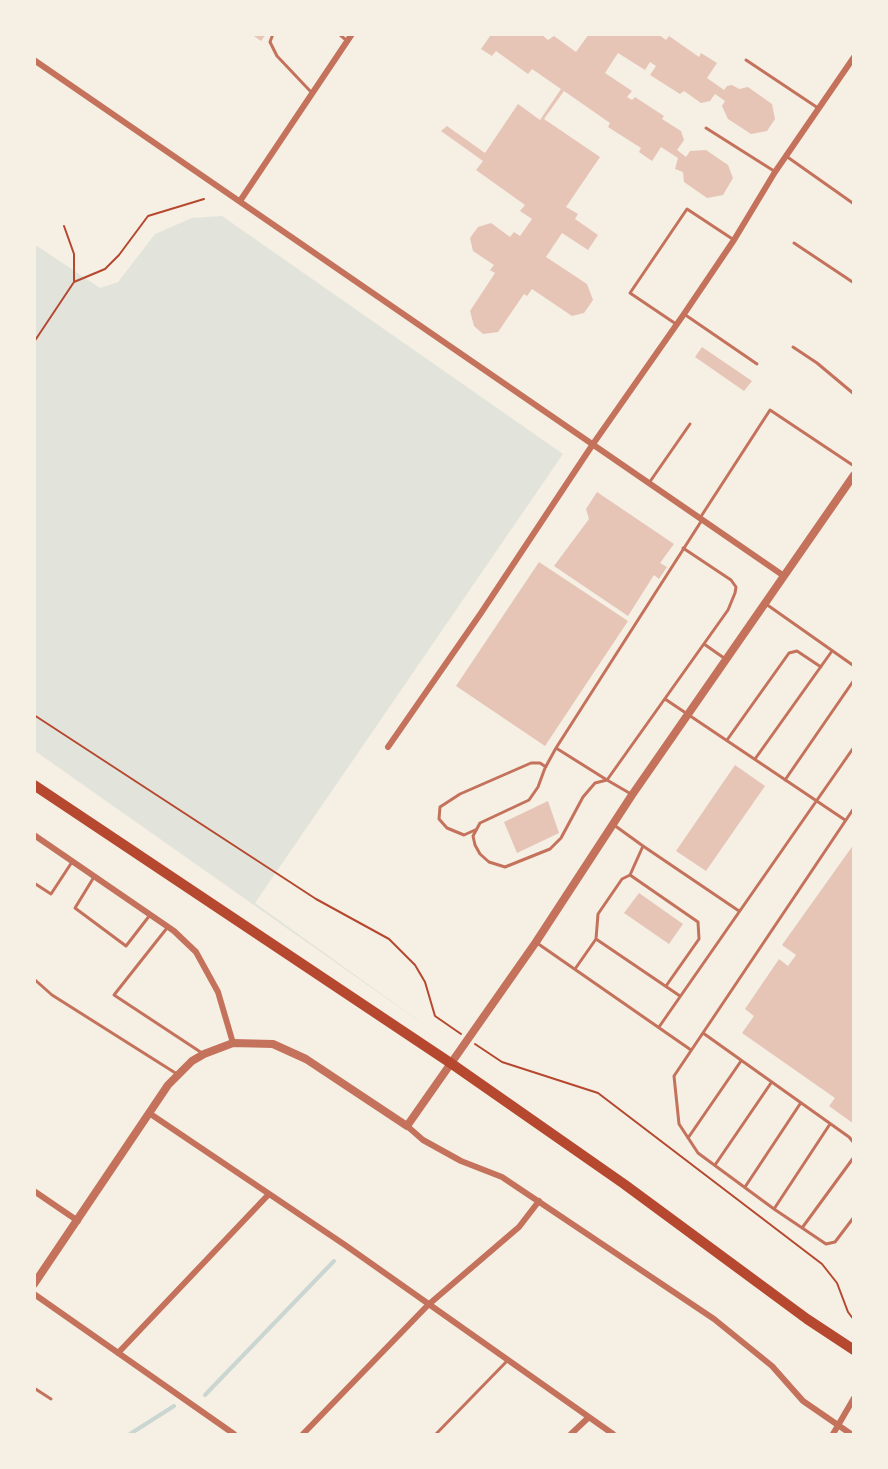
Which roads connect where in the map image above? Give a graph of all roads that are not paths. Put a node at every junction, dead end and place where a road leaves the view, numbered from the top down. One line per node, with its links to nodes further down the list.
1 (273, 34): 7 (lane)
2 (339, 34): 3 (lane)
3 (350, 38): 7 (street)
4 (854, 57): 8 (street)
5 (34, 60): 12 (street)
6 (746, 60): 8 (lane)
7 (312, 93): 12 (street)
8 (819, 109): 10 (street)
9 (706, 128): 11 (lane)
10 (786, 156): 11 (street); 13 (lane)
11 (775, 172): 14 (street)
12 (240, 201): 23 (street)
13 (854, 204)
14 (734, 240): 17 (street); 18 (lane)
15 (795, 243): 16 (lane)
16 (854, 283)
17 (684, 314): 18 (street); 20 (lane)
18 (677, 324): 23 (street)
19 (793, 347): 21 (lane)
20 (757, 364)
21 (854, 394)
22 (690, 424): 26 (lane)
23 (593, 444): 26 (street); 40 (street)
24 (854, 466): 27 (lane)
25 (854, 475): 29 (street)
26 (649, 483): 27 (street)
27 (701, 519): 28 (lane); 29 (street)
28 (683, 548): 31 (lane); 42 (lane)
29 (783, 576): 30 (street)
30 (765, 603): 32 (lane); 33 (street)
31 (704, 644): 33 (lane); 37 (lane)
32 (832, 651): 34 (lane); 35 (lane)
33 (726, 659): 38 (street)
34 (854, 666)
35 (821, 667): 39 (lane); 43 (lane)
36 (854, 680): 46 (lane)
37 (665, 698): 38 (lane); 45 (lane)
38 (688, 714): 39 (lane); 48 (street)
39 (727, 740): 43 (lane)
40 (388, 747)
41 (854, 747): 49 (lane)
42 (556, 748): 44 (lane); 45 (lane)
43 (755, 759): 46 (lane)
44 (546, 767): 53 (lane); 53 (lane)
45 (607, 780): 48 (lane); 53 (lane)
46 (785, 780): 49 (lane)
47 (34, 785): 75 (highway)
48 (632, 795): 52 (street)
49 (815, 800): 51 (lane); 60 (lane)
50 (854, 808): 51 (lane)
51 (845, 820): 70 (lane)
52 (613, 824): 55 (lane); 64 (street)
53 (477, 829)
54 (34, 835): 56 (street)
55 (643, 846): 58 (lane); 60 (lane)
56 (73, 861): 57 (street); 59 (lane)
57 (95, 875): 61 (street); 61 (lane)
58 (630, 875): 63 (lane); 67 (lane)
59 (34, 883)
60 (739, 911): 68 (lane)
61 (150, 915): 62 (street)
62 (168, 927): 71 (street); 73 (lane)
63 (596, 939): 65 (lane); 67 (lane)
64 (536, 942): 65 (lane); 75 (street)
65 (575, 969): 69 (lane)
66 (34, 979): 76 (lane)
67 (666, 986): 68 (lane)
68 (680, 996): 69 (lane)
69 (659, 1027): 72 (lane)
70 (702, 1033): 72 (lane); 74 (lane)
71 (233, 1043): 73 (street); 81 (street)
72 (691, 1050): 82 (lane)
73 (204, 1054): 76 (street)
74 (741, 1061): 77 (lane); 82 (lane)
75 (452, 1064): 81 (street); 97 (highway)
76 (177, 1075): 79 (street)
77 (771, 1083): 78 (lane); 85 (lane)
78 (800, 1104): 80 (lane); 86 (lane)
79 (149, 1113): 88 (street); 92 (street)
80 (830, 1124): 83 (lane); 90 (lane)
81 (407, 1126): 89 (street)
82 (688, 1138): 85 (lane)
83 (854, 1143)
84 (854, 1157): 93 (lane)
85 (715, 1165): 86 (lane)
86 (745, 1187): 90 (lane)
87 (34, 1191): 92 (street)
88 (269, 1194): 96 (street); 98 (street)
89 (539, 1201): 96 (street); 104 (street)
90 (774, 1209): 93 (lane)
91 (854, 1217): 93 (lane)
92 (78, 1221): 94 (street)
93 (802, 1228)
94 (34, 1284)
95 (34, 1294): 98 (street)
96 (428, 1305): 99 (street); 106 (street)
97 (854, 1350)
98 (118, 1353): 105 (street)
99 (507, 1361): 103 (street); 107 (lane)
100 (34, 1388): 102 (lane)
101 (854, 1398): 104 (street)
102 (51, 1399)
103 (588, 1418): 108 (street); 109 (street)
104 (837, 1424): 110 (street); 111 (street)
105 (234, 1434)
106 (303, 1434)
107 (436, 1434)
108 (571, 1434)
109 (613, 1434)
110 (833, 1434)
111 (851, 1434)

